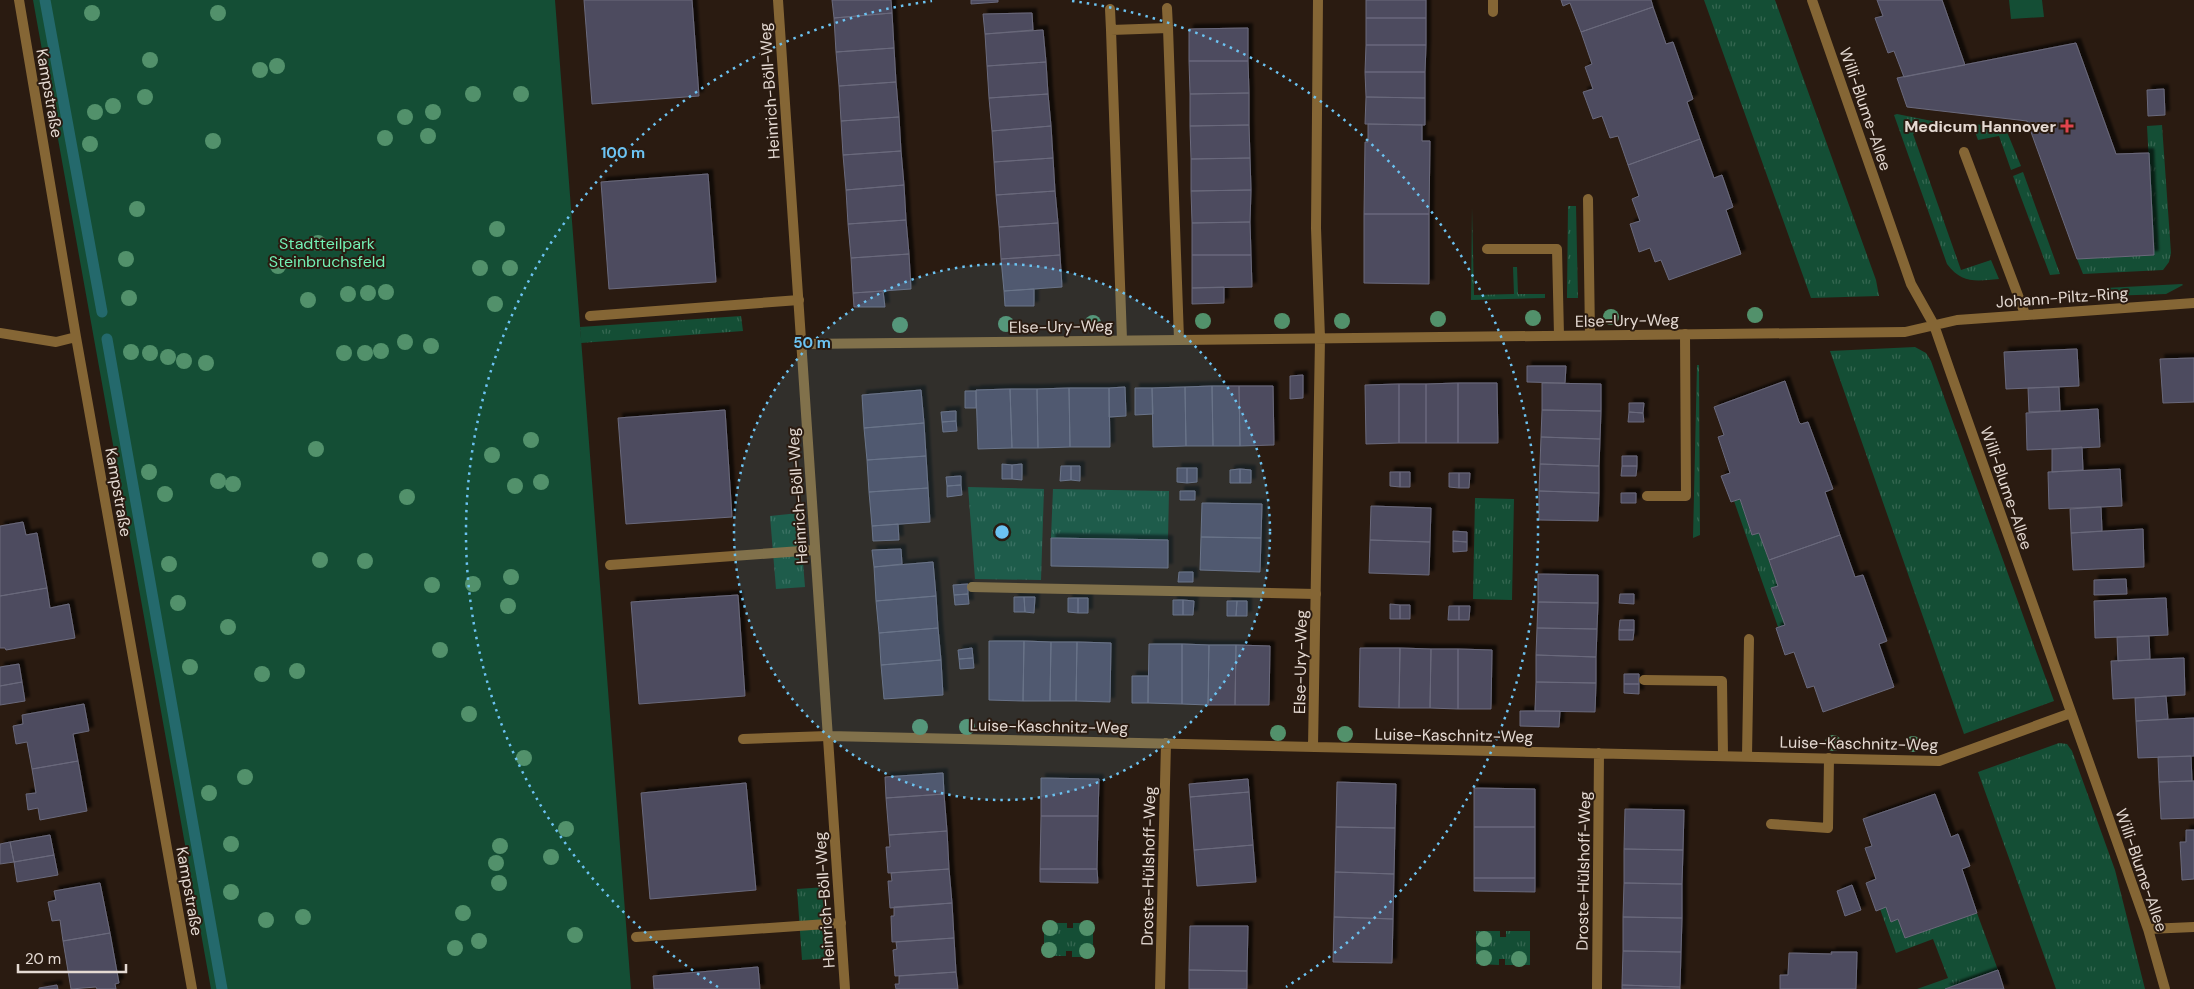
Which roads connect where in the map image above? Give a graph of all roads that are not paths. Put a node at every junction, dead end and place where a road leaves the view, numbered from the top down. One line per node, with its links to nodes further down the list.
1 (19, 0): 23 (street, Kampstraße)
2 (778, 0): 14 (street, Heinrich-Böll-Weg)
3 (1318, 0): 24 (street)
4 (1493, 0): 8 (street)
5 (1812, 0): 18 (street, Willi-Blume-Allee)
6 (1167, 8): 9 (street)
7 (1110, 9): 10 (street)
8 (1493, 12)
9 (1168, 28): 10 (street); 26 (street)
10 (1111, 30): 25 (street)
11 (1964, 152): 16 (street)
12 (1588, 198): 22 (street)
13 (1487, 249): 21 (street)
14 (798, 300): 17 (street); 27 (street, Heinrich-Böll-Weg)
15 (2194, 303): 16 (street, Johann-Piltz-Ring)
16 (2025, 314): 18 (street, Johann-Piltz-Ring)
17 (590, 316)
18 (1934, 325): 20 (street, Else-Ury-Weg); 35 (street, Willi-Blume-Allee)
19 (0, 333): 23 (street)
20 (1685, 334): 22 (street, Else-Ury-Weg); 28 (street)
21 (1559, 335): 22 (street, Else-Ury-Weg); 24 (street, Else-Ury-Weg)
22 (1590, 335)
23 (76, 337): 49 (street, Kampstraße)
24 (1320, 338): 26 (street, Else-Ury-Weg); 32 (street, Else-Ury-Weg)
25 (1122, 340): 26 (street, Else-Ury-Weg); 27 (street, Else-Ury-Weg)
26 (1179, 340)
27 (801, 344): 29 (street, Heinrich-Böll-Weg)
28 (1647, 496)
29 (815, 550): 30 (street); 36 (street, Heinrich-Böll-Weg)
30 (610, 565)
31 (972, 587): 32 (street)
32 (1316, 594): 39 (street, Else-Ury-Weg)
33 (1749, 639): 42 (street)
34 (1644, 680): 41 (street)
35 (2071, 713): 43 (street, Luise-Kaschnitz-Weg); 47 (street, Willi-Blume-Allee)
36 (828, 736): 37 (street, Luise-Kaschnitz-Weg); 38 (street, Luise-Kaschnitz-Weg); 45 (street, Heinrich-Böll-Weg)
37 (743, 739)
38 (1166, 744): 39 (street, Luise-Kaschnitz-Weg); 51 (street, Droste-Hülshoff-Weg)
39 (1313, 746): 40 (street, Luise-Kaschnitz-Weg)
40 (1599, 753): 41 (street, Luise-Kaschnitz-Weg); 52 (street, Droste-Hülshoff-Weg)
41 (1723, 756): 42 (street, Luise-Kaschnitz-Weg)
42 (1748, 756): 43 (street, Luise-Kaschnitz-Weg)
43 (1829, 758): 44 (street)
44 (1771, 824)
45 (840, 923): 48 (street); 50 (street, Heinrich-Böll-Weg)
46 (2194, 927): 47 (street)
47 (2148, 929): 53 (street, Willi-Blume-Allee)
48 (636, 937)
49 (192, 989)
50 (845, 989)
51 (1160, 989)
52 (1597, 989)
53 (2165, 989)

